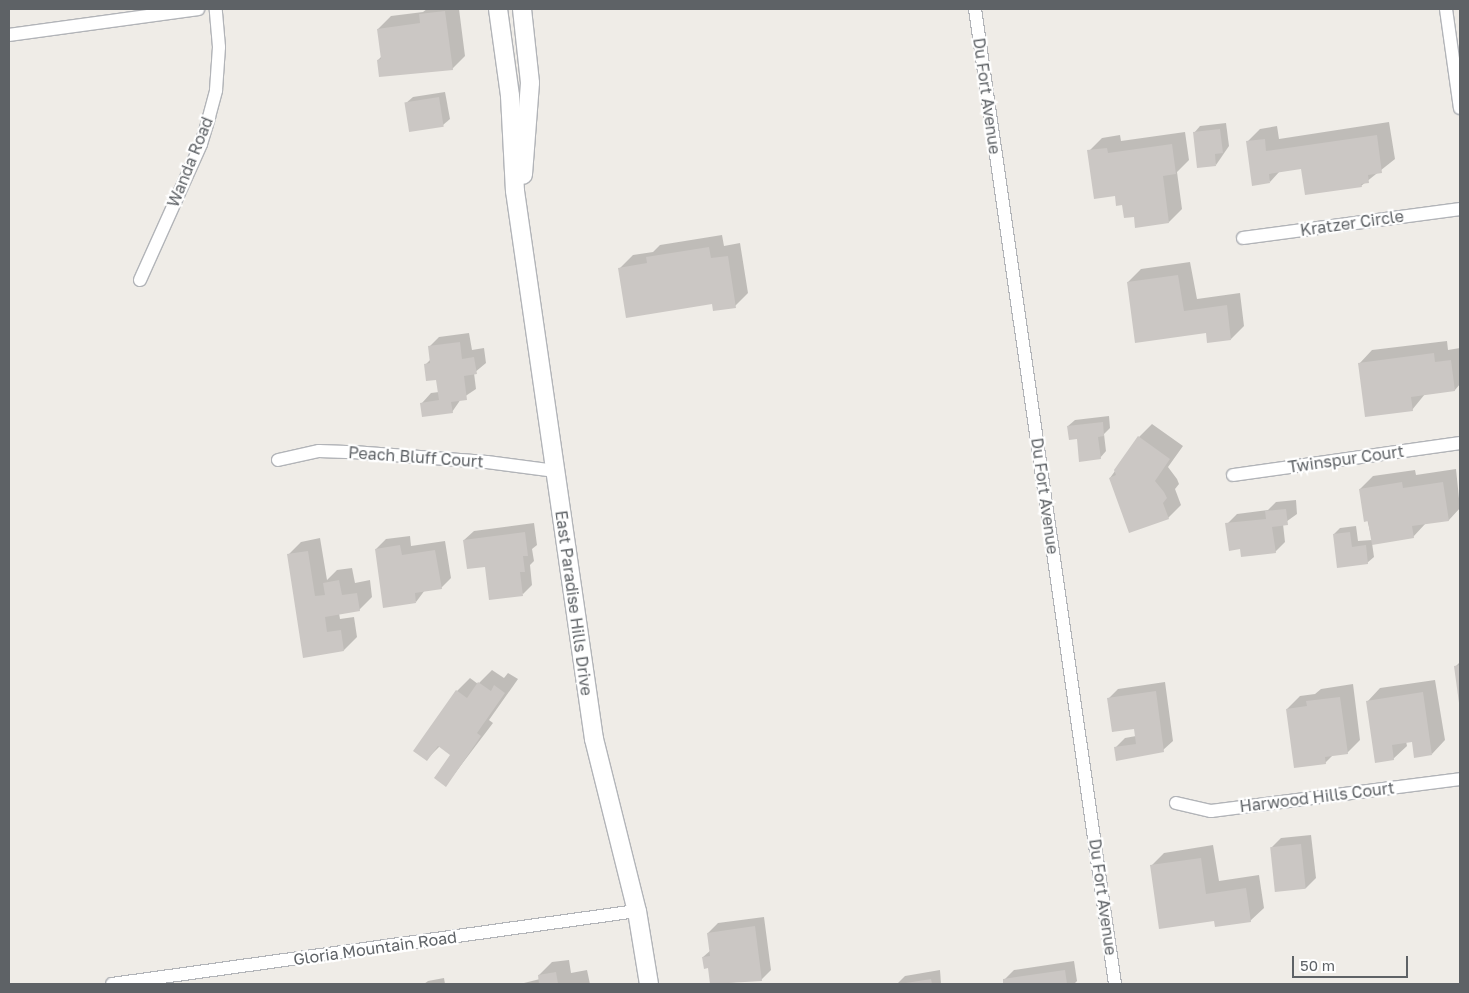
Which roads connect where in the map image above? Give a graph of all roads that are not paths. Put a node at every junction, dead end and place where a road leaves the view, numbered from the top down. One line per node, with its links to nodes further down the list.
1 (198, 9): 7 (street)
2 (216, 9): 12 (street, Wanda Road)
3 (498, 9): 10 (main road, East Paradise Hills Drive)
4 (522, 9): 10 (main road, East Paradise Hills Drive)
5 (975, 9): 22 (street, Du Fort Avenue)
6 (1446, 9): 8 (street)
7 (9, 35)
8 (1460, 108)
9 (1460, 208): 11 (street, Kratzer Circle)
10 (519, 218): 15 (main road, East Paradise Hills Drive)
11 (1243, 238)
12 (140, 280)
13 (1460, 443): 16 (street, Twinspur Court)
14 (278, 460): 15 (street, Peach Bluff Court)
15 (555, 471): 19 (main road, East Paradise Hills Drive)
16 (1233, 475)
17 (1460, 779): 18 (street, Harwood Hills Court)
18 (1176, 803)
19 (637, 911): 20 (street, Gloria Mountain Road); 21 (main road, East Paradise Hills Drive)
20 (112, 984)
21 (649, 984)
22 (1115, 984)

